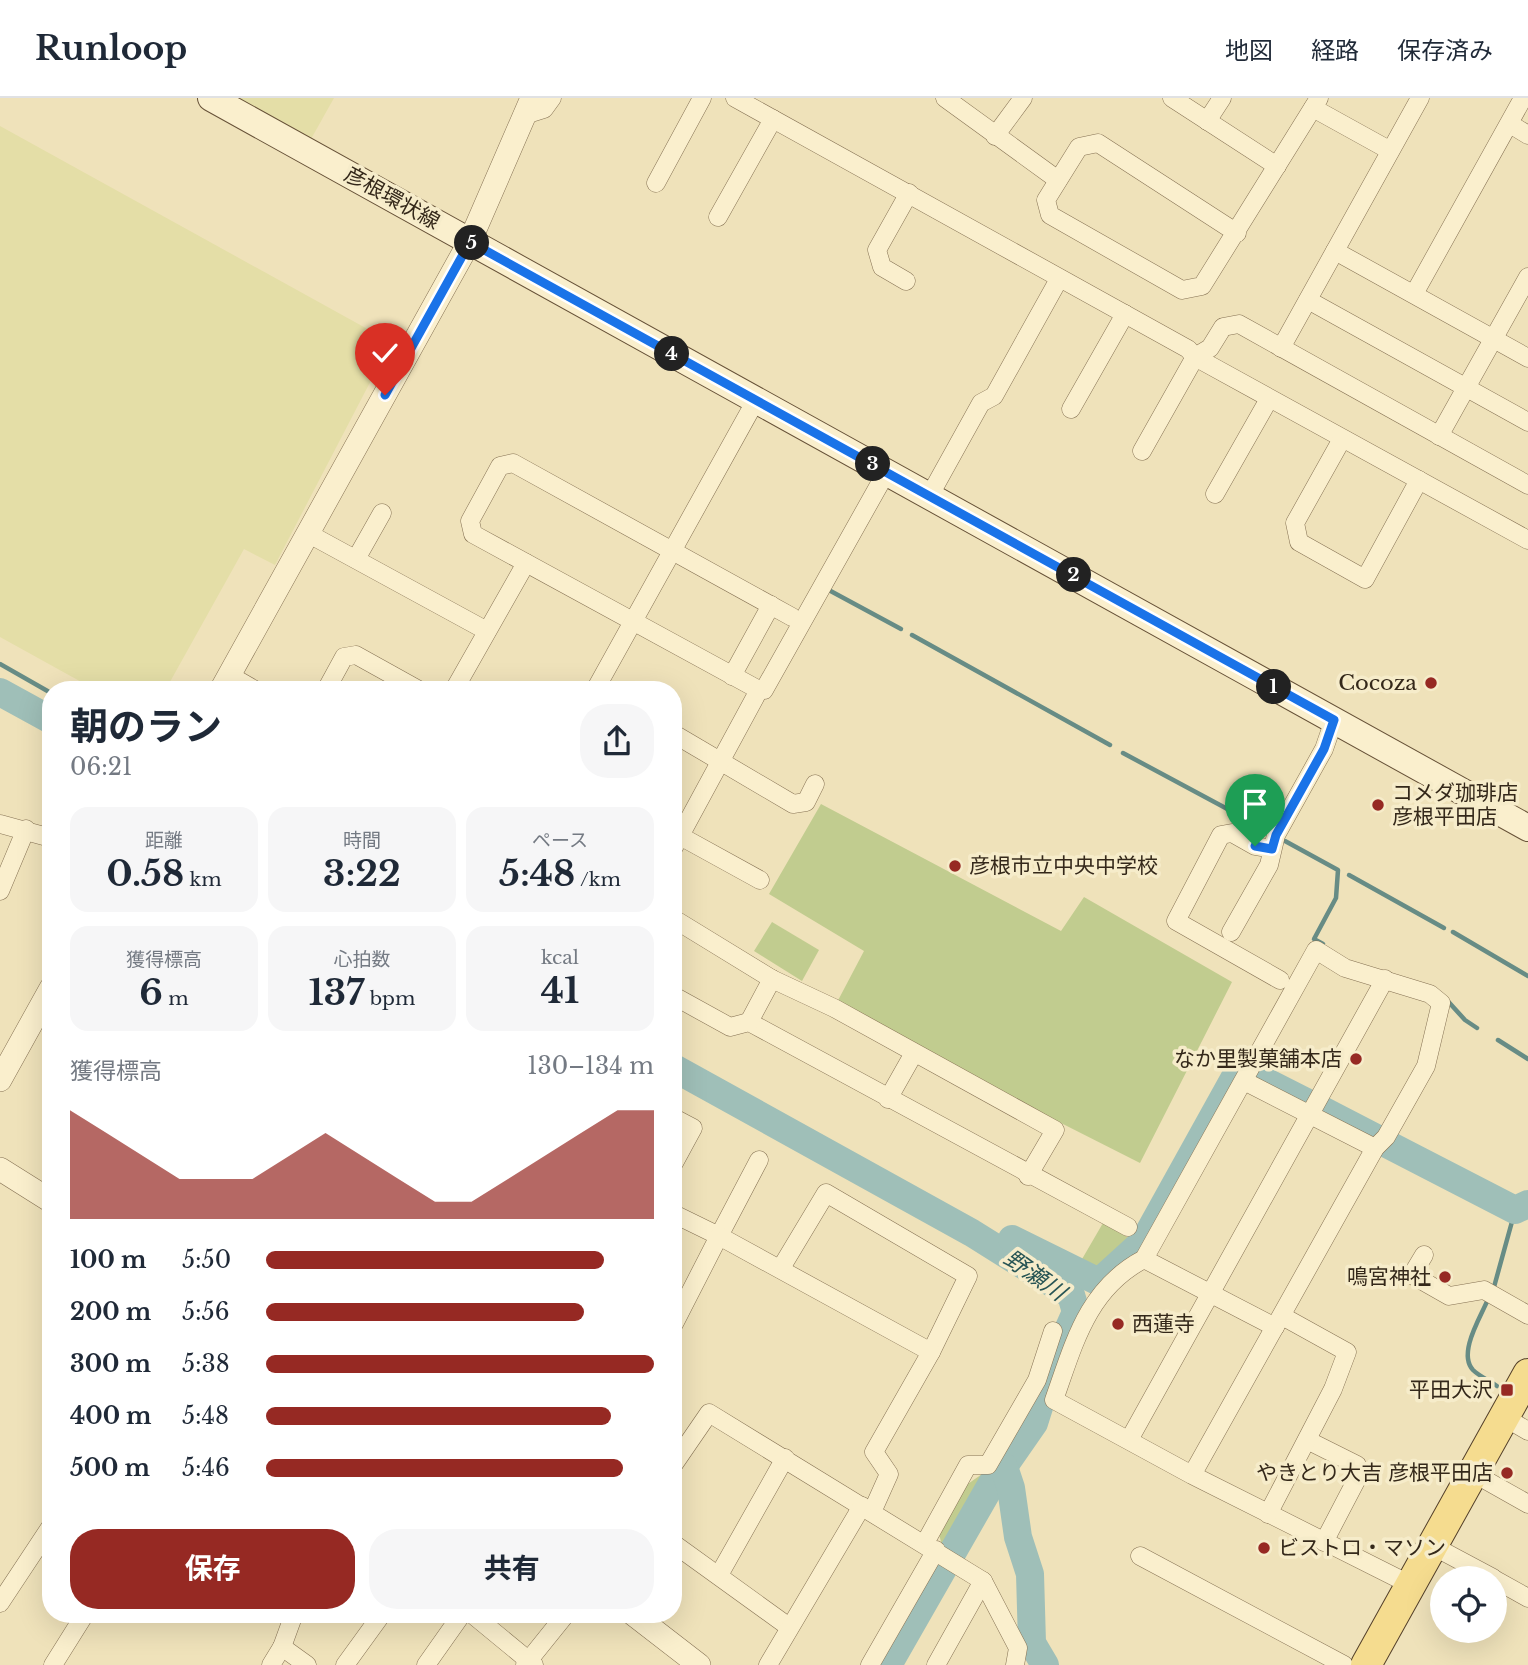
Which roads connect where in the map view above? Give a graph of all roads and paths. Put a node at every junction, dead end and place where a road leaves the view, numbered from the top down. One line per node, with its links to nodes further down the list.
1 (211, 98): 25 (main road, 彦根環状線)
2 (552, 98): 12 (street)
3 (702, 98): 21 (street)
4 (735, 98): 13 (street)
5 (945, 98): 16 (street)
6 (1023, 98): 16 (street)
7 (1172, 98): 14 (street)
8 (1222, 98): 14 (street)
9 (1420, 98): 18 (street)
10 (1523, 98): 15 (street)
11 (1316, 103): 18 (street); 19 (street)
12 (528, 106): 25 (street)
13 (773, 119): 22 (street); 23 (street)
14 (1207, 121): 19 (street)
15 (1510, 124): 17 (street); 30 (street)
16 (995, 135): 20 (street)
17 (1528, 135)
18 (1389, 150): 26 (street)
19 (1277, 166): 24 (street)
20 (1058, 180): 24 (street); 24 (street)
21 (656, 183)
22 (909, 193): 28 (street); 29 (street)
23 (718, 217)
24 (1237, 233)
25 (470, 242): 39 (main road, 彦根環状線); 51 (street)
26 (1335, 251): 30 (street); 31 (street)
27 (1528, 276): 33 (street)
28 (1059, 279): 32 (street); 49 (street)
29 (906, 281)
30 (1414, 295): 33 (street)
31 (1308, 300): 34 (street); 37 (street)
32 (1125, 314): 35 (street); 40 (street)
33 (1494, 339): 36 (street); 37 (street)
34 (1281, 348): 35 (street); 42 (street)
35 (1195, 357): 38 (street); 44 (street)
36 (1528, 358)
37 (1466, 388): 41 (street); 42 (street)
38 (1269, 399): 43 (street); 48 (street)
39 (756, 400): 45 (main road, 彦根環状線); 53 (street)
40 (1071, 409)
41 (1528, 422)
42 (1439, 436): 47 (street)
43 (1342, 439): 46 (street); 46 (street)
44 (1142, 451)
45 (887, 471): 49 (main road, 彦根環状線); 66 (street)
46 (1419, 480): 52 (street)
47 (1528, 485)
48 (1215, 494)
49 (930, 495): 67 (main road, 彦根環状線)
50 (382, 513): 54 (street)
51 (309, 534): 54 (street); 61 (street)
52 (1528, 540)
53 (672, 551): 55 (street); 56 (street); 58 (street)
54 (356, 559): 59 (street)
55 (526, 562): 58 (street); 59 (street)
56 (771, 605): 57 (street); 60 (street)
57 (792, 617)
58 (633, 621): 60 (street); 65 (street)
59 (487, 631): 64 (street)
60 (732, 676): 66 (street)
61 (226, 681)
62 (331, 681): 63 (street)
63 (403, 681)
64 (459, 681)
65 (601, 681)
66 (759, 690): 69 (street)
67 (1334, 720): 72 (main road, 彦根環状線); 77 (street)
68 (682, 739): 69 (street)
69 (720, 762): 70 (street); 74 (street)
70 (815, 784)
71 (0, 824): 73 (street)
72 (1528, 828)
73 (26, 829): 75 (street); 79 (street)
74 (682, 832)
75 (42, 835)
76 (682, 843): 78 (street)
77 (1272, 849): 81 (street); 84 (street)
78 (760, 880)
79 (0, 891)
80 (682, 924): 82 (street)
81 (1231, 932)
82 (772, 979): 87 (street); 88 (street)
83 (1385, 979): 90 (street); 92 (street); 95 (street)
84 (1280, 980)
85 (682, 1000): 87 (street)
86 (42, 1004): 89 (street)
87 (749, 1022): 91 (street)
88 (914, 1053): 91 (street); 98 (street)
89 (0, 1080)
90 (1244, 1081): 92 (street); 104 (street)
91 (888, 1099): 98 (street)
92 (1309, 1115): 95 (street); 106 (street)
93 (682, 1122): 94 (street)
94 (682, 1148)
95 (1375, 1148): 109 (street)
96 (759, 1160): 102 (street)
97 (0, 1169): 99 (street)
98 (1028, 1176): 101 (street)
99 (42, 1195)
100 (682, 1218): 102 (street)
101 (1128, 1227)
102 (719, 1236): 105 (street); 107 (street)
103 (1424, 1255): 108 (street)
104 (1144, 1259): 106 (street); 114 (street)
105 (781, 1268): 111 (street); 111 (street)
106 (1211, 1293): 109 (street); 114 (street)
107 (682, 1308)
108 (1528, 1315)
109 (1279, 1322): 115 (street); 119 (street)
110 (1053, 1331): 127 (street)
111 (931, 1352): 121 (street)
112 (1528, 1374): 113 (main road)
113 (1516, 1424): 118 (main road)
114 (1129, 1440): 119 (street)
115 (1307, 1440): 122 (street); 123 (street)
116 (682, 1452): 117 (street)
117 (785, 1458): 121 (street); 130 (street)
118 (1473, 1473): 120 (street); 124 (main road)
119 (1192, 1475): 122 (street)
120 (1528, 1504)
121 (867, 1509): 127 (street); 143 (street)
122 (1268, 1514): 123 (street)
123 (1324, 1542): 132 (street)
124 (1433, 1546): 129 (street); 132 (main road)
125 (682, 1549): 130 (street)
126 (42, 1550): 135 (street)
127 (940, 1552): 131 (street); 153 (street)
128 (1140, 1556): 156 (street)
129 (1470, 1566)
130 (719, 1574): 143 (street)
131 (984, 1581): 154 (street); 155 (street)
132 (1411, 1585): 157 (main road)
133 (1507, 1586): 134 (street)
134 (1528, 1598)
135 (0, 1603)
136 (79, 1623): 147 (street)
137 (291, 1623): 144 (street)
138 (375, 1623): 150 (street)
139 (456, 1623): 151 (street)
140 (482, 1623): 145 (street)
141 (559, 1623): 145 (street)
142 (644, 1623): 146 (street)
143 (789, 1627): 152 (street)
144 (282, 1647): 148 (street); 149 (street)
145 (529, 1663)
146 (696, 1664)
147 (53, 1665)
148 (271, 1665)
149 (307, 1665)
150 (345, 1665)
151 (426, 1665)
152 (768, 1665)
153 (870, 1665)
154 (936, 1665)
155 (1015, 1665)
156 (1345, 1665)
157 (1366, 1665)

